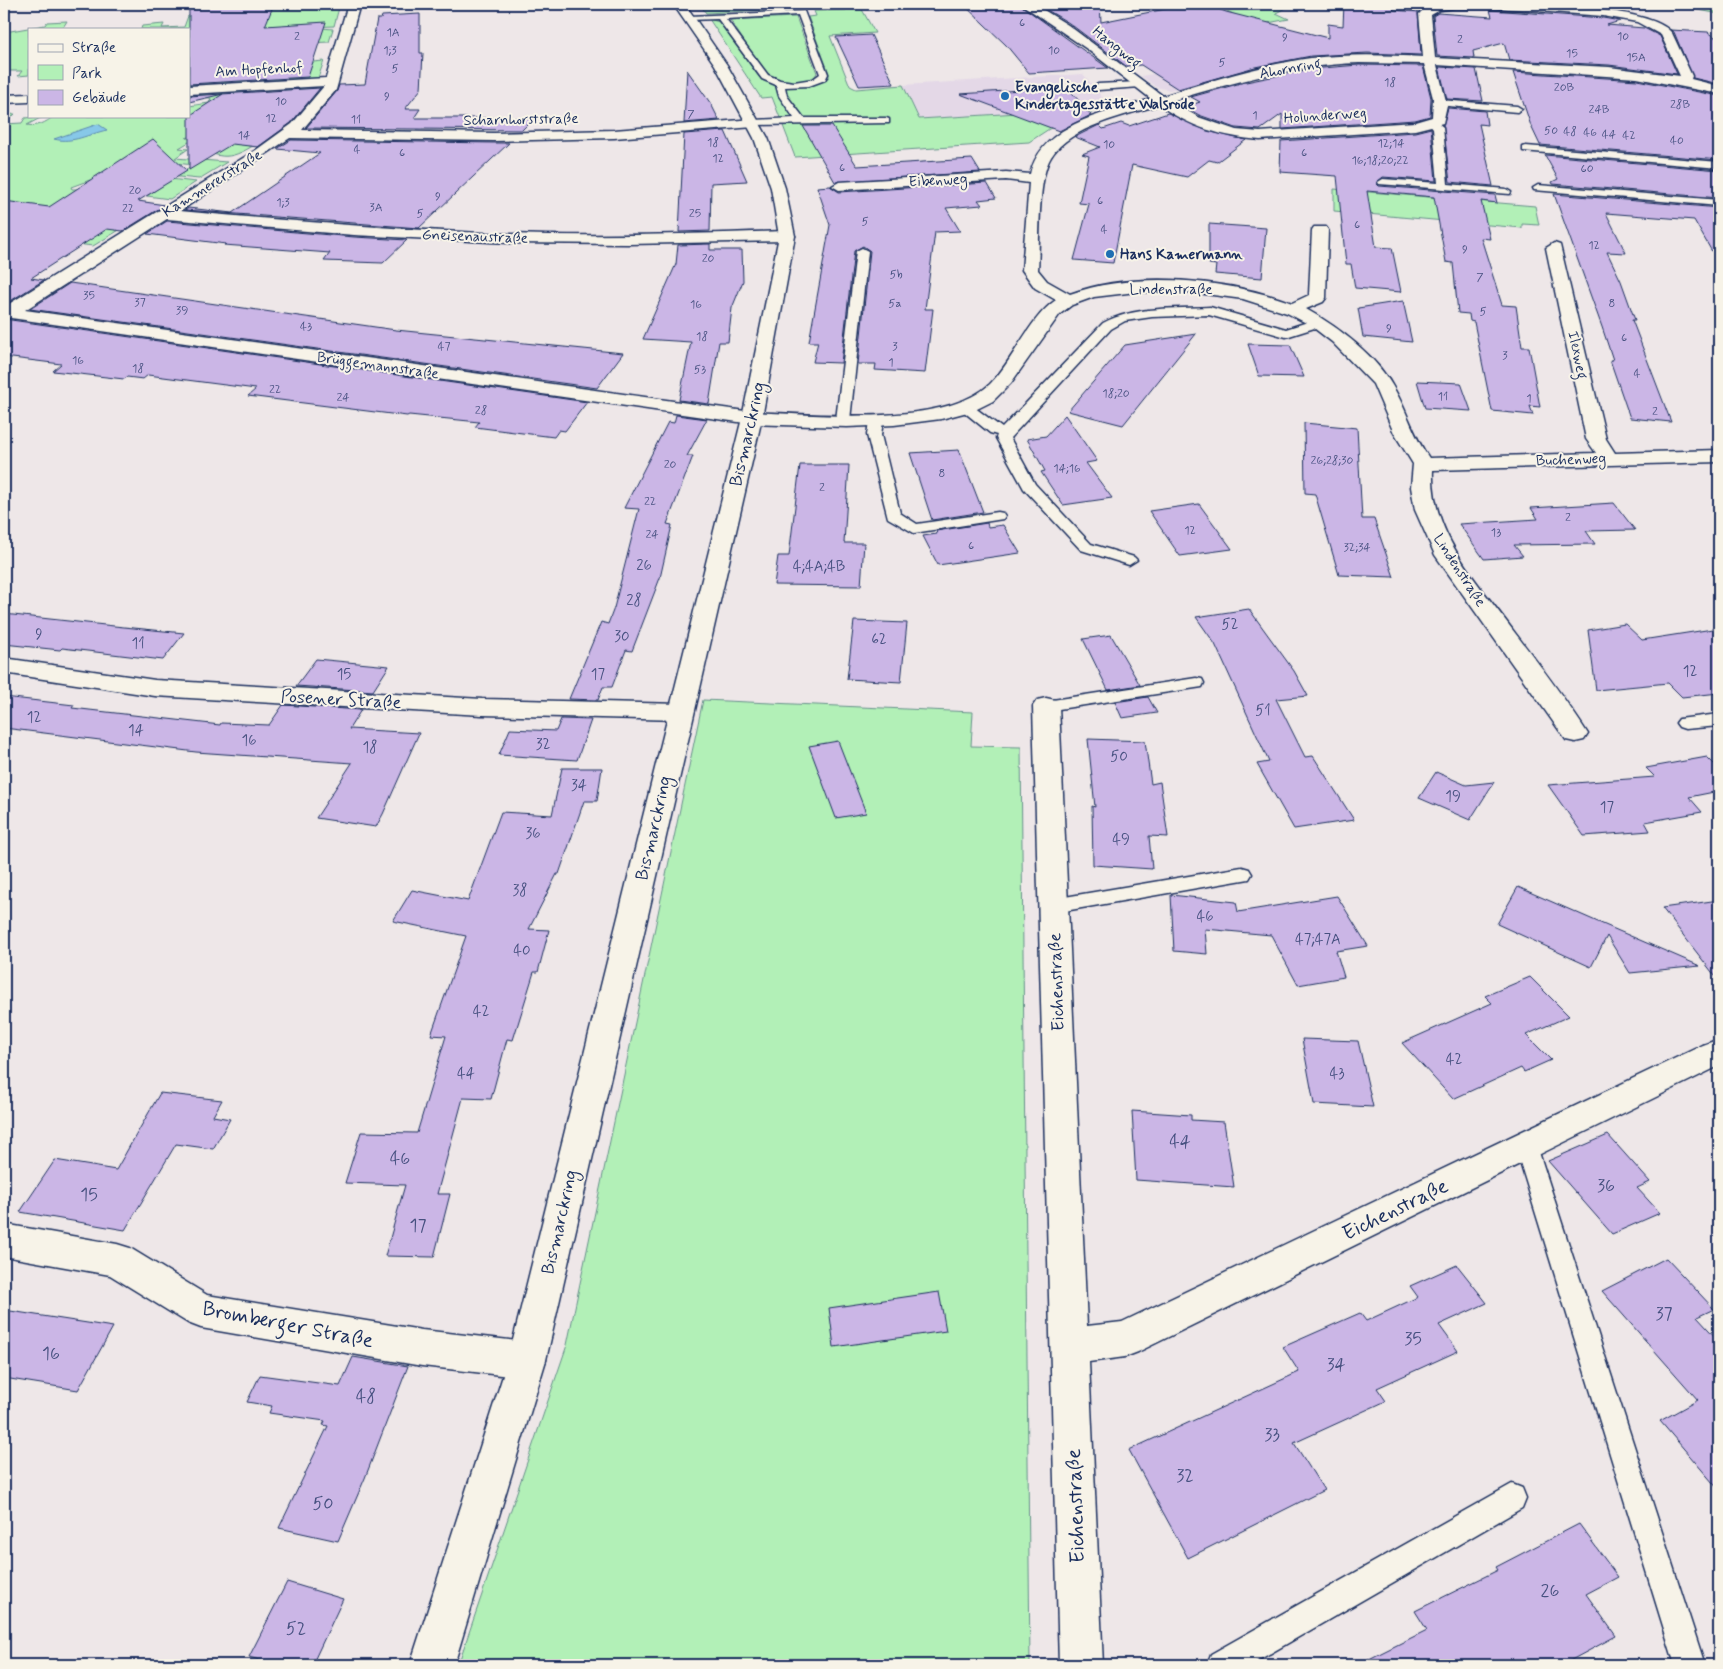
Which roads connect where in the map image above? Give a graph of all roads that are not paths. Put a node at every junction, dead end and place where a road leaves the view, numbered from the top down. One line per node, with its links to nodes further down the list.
1 (354, 4): 8 (street, Kammererstraße)
2 (679, 4): 5 (street, Bismarckring)
3 (1027, 4): 10 (street, Hangweg)
4 (721, 17): 5 (lane); 9 (lane); 9 (lane)
5 (689, 18): 22 (street, Bismarckring)
6 (1429, 61): 7 (street, Ahornring); 7 (street); 16 (street, Ahornring); 17 (street)
7 (1684, 81): 13 (street, Ahornring)
8 (332, 82): 12 (street, Am Hopfenhof); 23 (street, Kammererstraße)
9 (780, 83): 19 (lane)
10 (1138, 85): 11 (lane); 16 (street, Hangweg)
11 (1098, 87)
12 (190, 90)
13 (1719, 90)
14 (28, 98): 15 (street)
15 (4, 99)
16 (1160, 101): 21 (street, Holunderweg); 26 (street, Ahornring)
17 (1440, 103): 18 (lane); 21 (street)
18 (1517, 109)
19 (801, 121): 20 (lane); 22 (lane)
20 (886, 121)
21 (1433, 122): 29 (lane)
22 (754, 123): 23 (street, Scharnhorststraße); 35 (street, Bismarckring)
23 (288, 134): 33 (street, Kammererstraße)
24 (1526, 149): 25 (lane)
25 (1719, 165)
26 (1037, 179): 28 (street, Eibenweg); 38 (street, Ahornring)
27 (1383, 182): 29 (lane)
28 (839, 186)
29 (1444, 187): 31 (lane)
30 (1538, 188): 32 (lane)
31 (1506, 192)
32 (1719, 203)
33 (163, 214): 35 (street, Gneisenaustraße); 40 (street, Kammererstraße)
34 (1320, 230): 39 (street)
35 (787, 236): 43 (street, Bismarckring)
36 (1554, 248): 48 (street, Ilexweg)
37 (862, 251): 44 (lane)
38 (1068, 300): 39 (street, Lindenstraße); 42 (street, Lindenstraße)
39 (1295, 308): 41 (street, Lindenstraße)
40 (6, 313): 43 (street, Brüggemannstraße)
41 (1320, 322): 46 (lane); 49 (street, Lindenstraße)
42 (965, 407): 45 (street, Lindenstraße); 46 (lane)
43 (752, 418): 44 (street, Lindenstraße); 55 (street, Bismarckring)
44 (843, 420): 45 (street, Lindenstraße)
45 (876, 422): 50 (lane)
46 (1005, 433): 51 (lane)
47 (1719, 456): 48 (street, Buchenweg)
48 (1609, 458): 49 (street, Buchenweg)
49 (1423, 464): 58 (street, Lindenstraße)
50 (998, 516)
51 (1129, 560)
52 (4, 665): 55 (street, Posener Straße)
53 (1196, 683): 54 (lane)
54 (1046, 706): 60 (street, Eichenstraße)
55 (680, 712): 65 (street, Bismarckring)
56 (1719, 720): 57 (lane)
57 (1685, 724)
58 (1575, 734)
59 (1242, 874): 60 (lane)
60 (1054, 906): 64 (street, Eichenstraße)
61 (1714, 1054): 62 (street, Eichenstraße)
62 (1526, 1146): 64 (street, Eichenstraße); 70 (lane)
63 (4, 1240): 65 (street, Bromberger Straße)
64 (1070, 1348): 68 (street, Eichenstraße)
65 (527, 1360): 67 (street, Bismarckring)
66 (1512, 1498): 69 (lane)
67 (432, 1665)
68 (1081, 1665)
69 (1222, 1665)
70 (1690, 1665)

